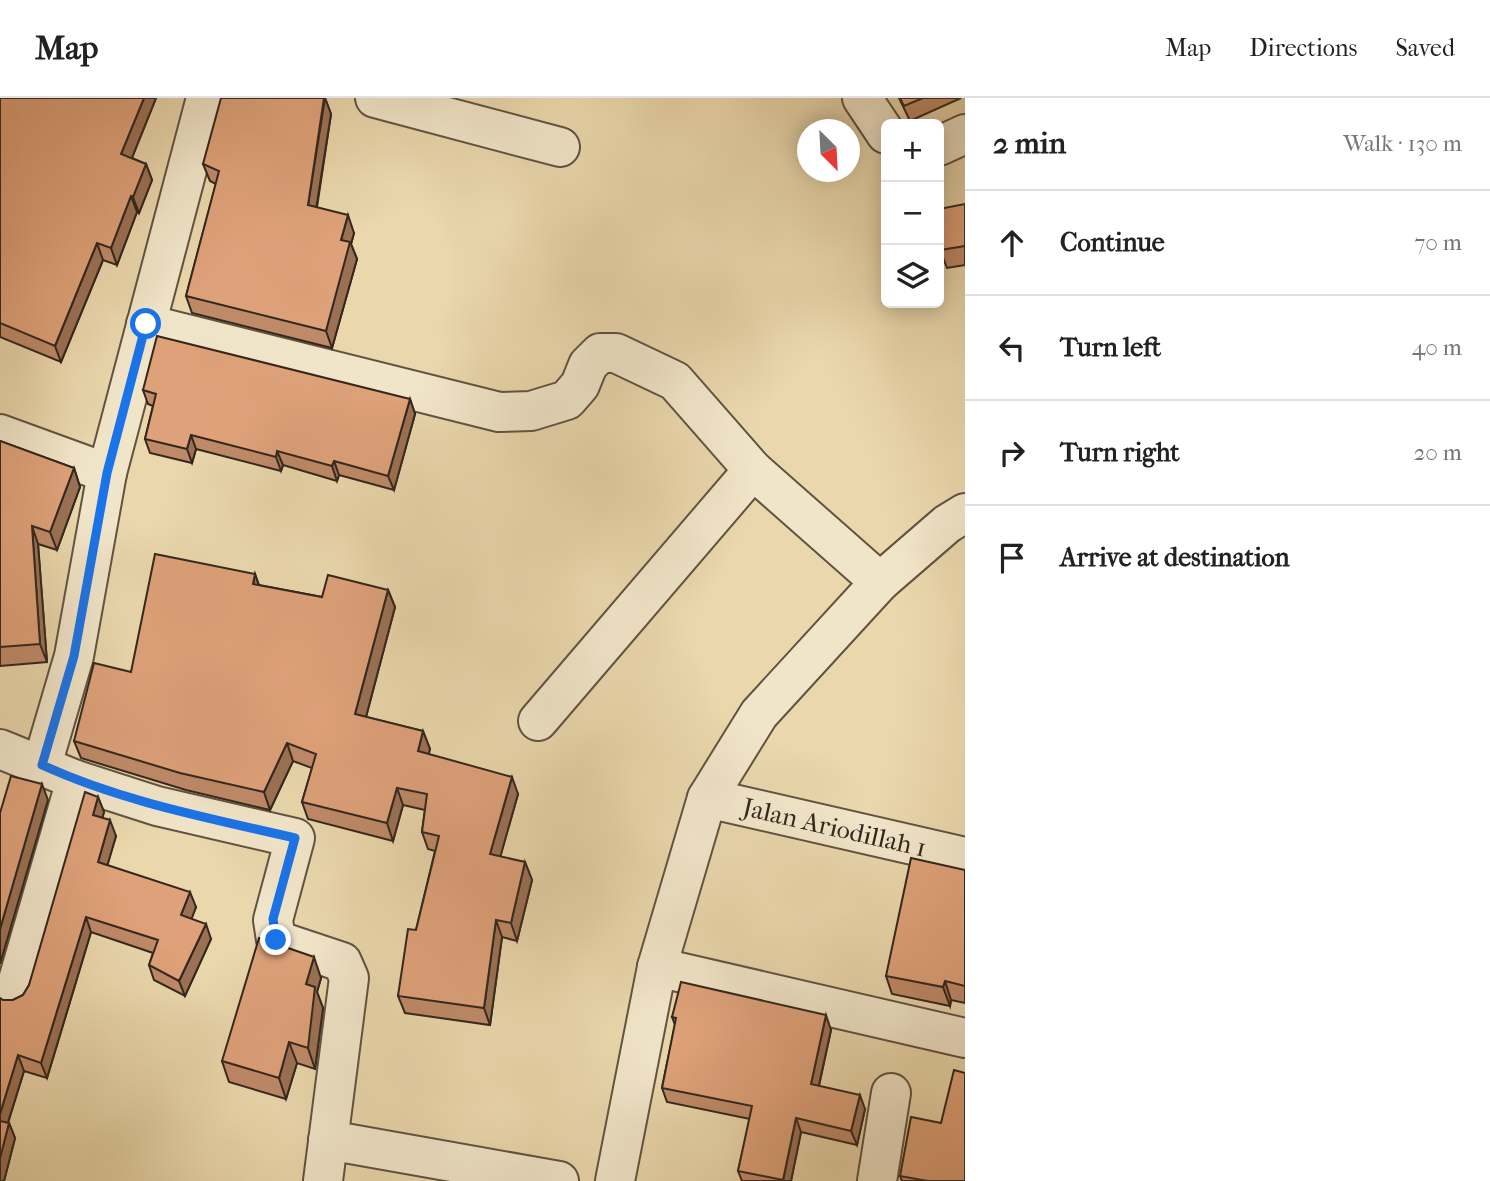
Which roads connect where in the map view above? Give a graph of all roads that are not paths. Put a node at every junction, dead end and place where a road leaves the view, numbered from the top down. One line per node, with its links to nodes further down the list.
1 (206, 98): 8 (street)
2 (375, 98): 7 (street)
3 (862, 98): 4 (street)
4 (881, 126)
5 (965, 134): 6 (street)
6 (944, 144)
7 (560, 147)
8 (146, 324): 10 (street); 11 (street)
9 (0, 434): 11 (street)
10 (753, 470): 13 (street); 14 (street)
11 (107, 473): 16 (street)
12 (965, 513): 13 (street)
13 (880, 582): 17 (street)
14 (538, 721)
15 (0, 749): 16 (street)
16 (59, 773): 20 (street); 23 (street)
17 (706, 798): 18 (street, Jalan Ariodillah 1); 19 (street)
18 (965, 857)
19 (657, 967): 21 (street); 26 (street)
20 (14, 994)
21 (965, 1038)
22 (891, 1093): 27 (street)
23 (328, 1140): 24 (street); 25 (street)
24 (323, 1181)
25 (559, 1181)
26 (615, 1181)
27 (877, 1181)

